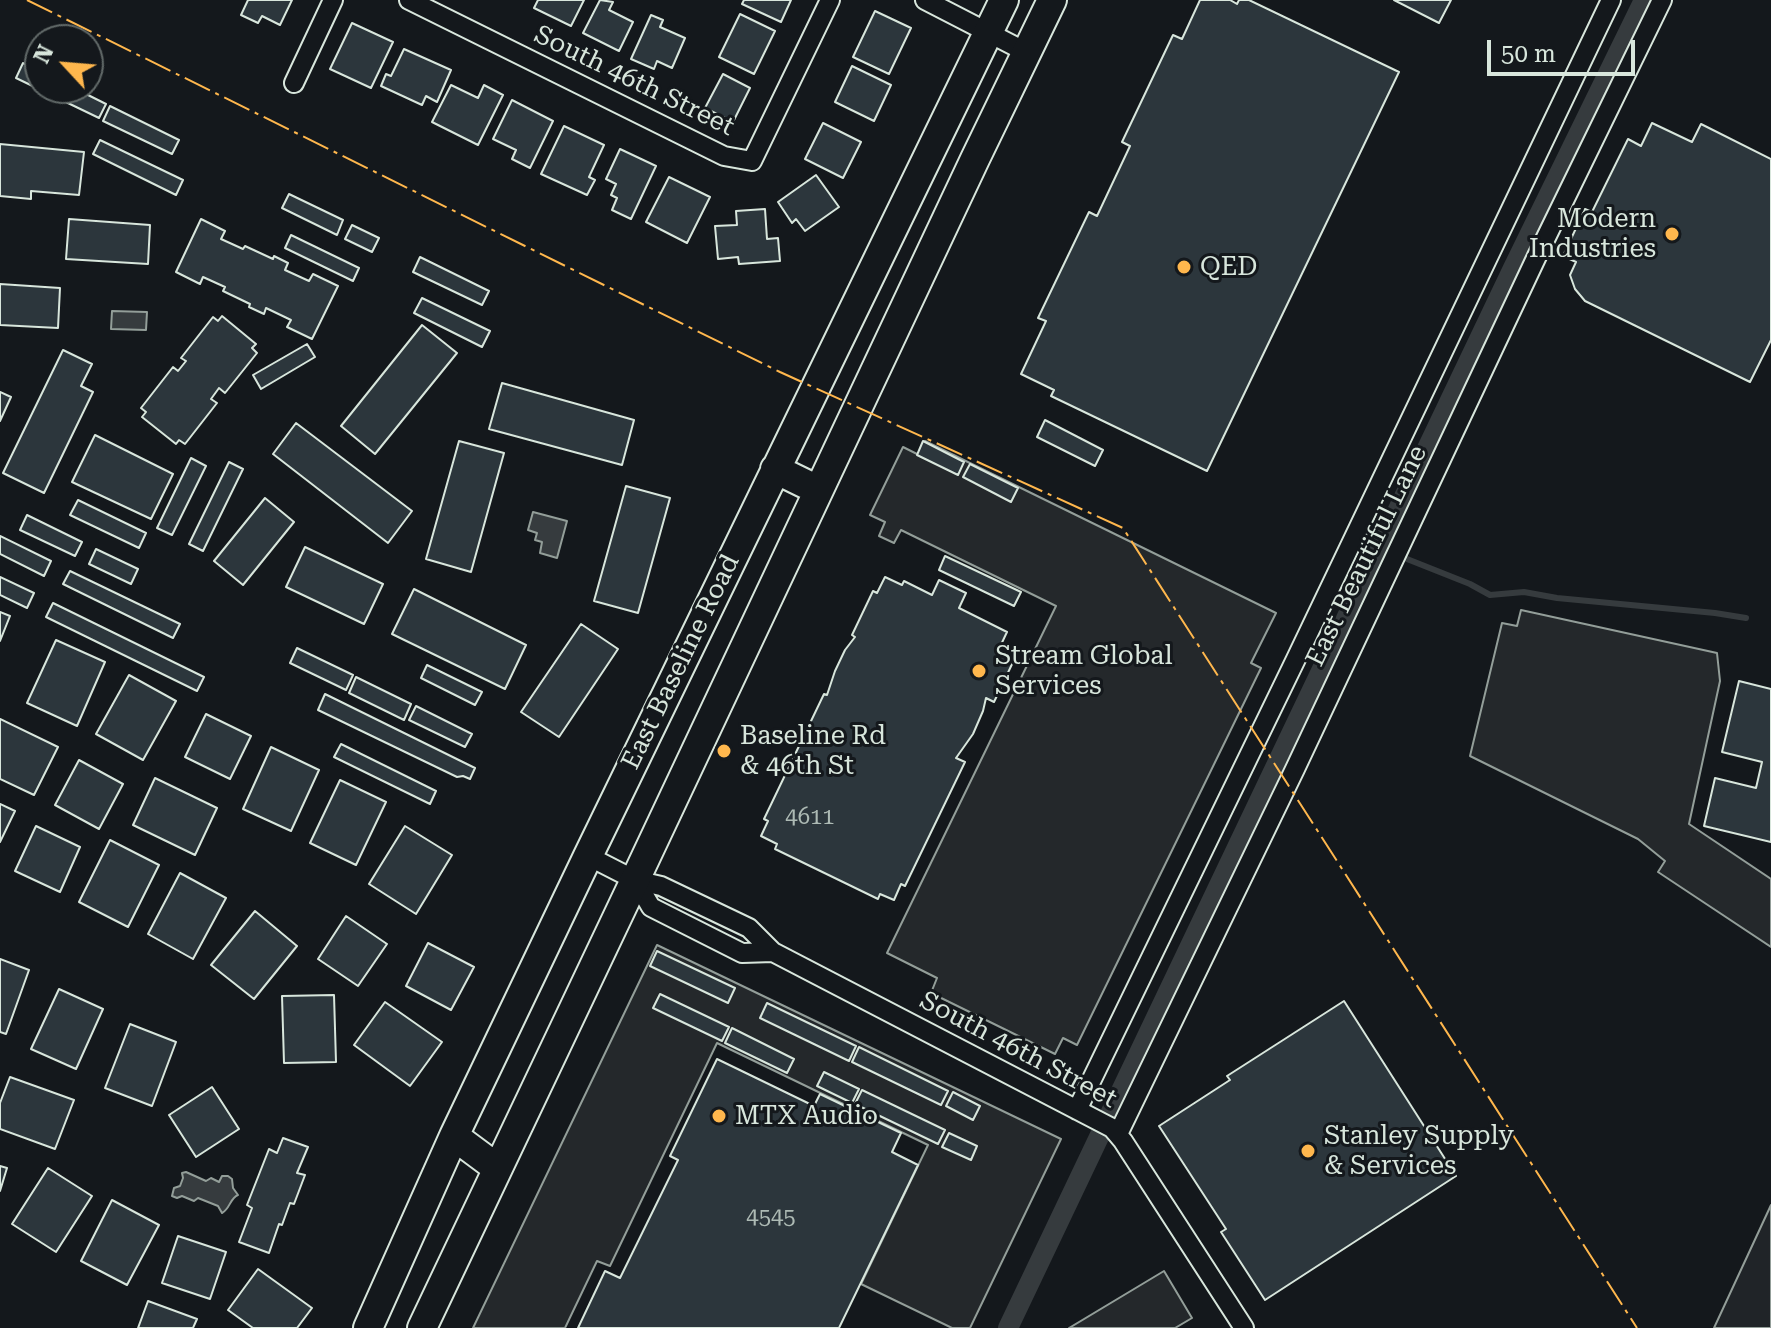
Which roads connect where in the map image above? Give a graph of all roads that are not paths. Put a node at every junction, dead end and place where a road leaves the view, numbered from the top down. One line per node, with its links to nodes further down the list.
1 (333, 0): 11 (street)
2 (409, 0): 3 (street, South 46th Street)
3 (830, 0)
4 (925, 0): 9 (street)
5 (1004, 0): 9 (main road, East Baseline Road)
6 (1052, 0): 10 (main road, East Baseline Road)
7 (1611, 0): 16 (street, East Beautiful Lane)
8 (1662, 0): 17 (street, East Beautiful Lane)
9 (988, 32): 10 (street); 12 (main road, East Baseline Road)
10 (1026, 52): 13 (main road, East Baseline Road)
11 (294, 83)
12 (775, 469): 13 (main road); 14 (main road, East Baseline Road)
13 (818, 490): 15 (main road, East Baseline Road)
14 (588, 856): 15 (street, South 46th Street); 18 (main road, East Baseline Road)
15 (635, 880): 16 (street, South 46th Street); 19 (main road, East Baseline Road)
16 (1086, 1114): 17 (street, South 46th Street)
17 (1115, 1131): 22 (street, South 46th Street)
18 (454, 1136): 19 (main road); 20 (main road, East Baseline Road)
19 (497, 1168): 21 (main road, East Baseline Road)
20 (368, 1328)
21 (422, 1328)
22 (1244, 1328)

